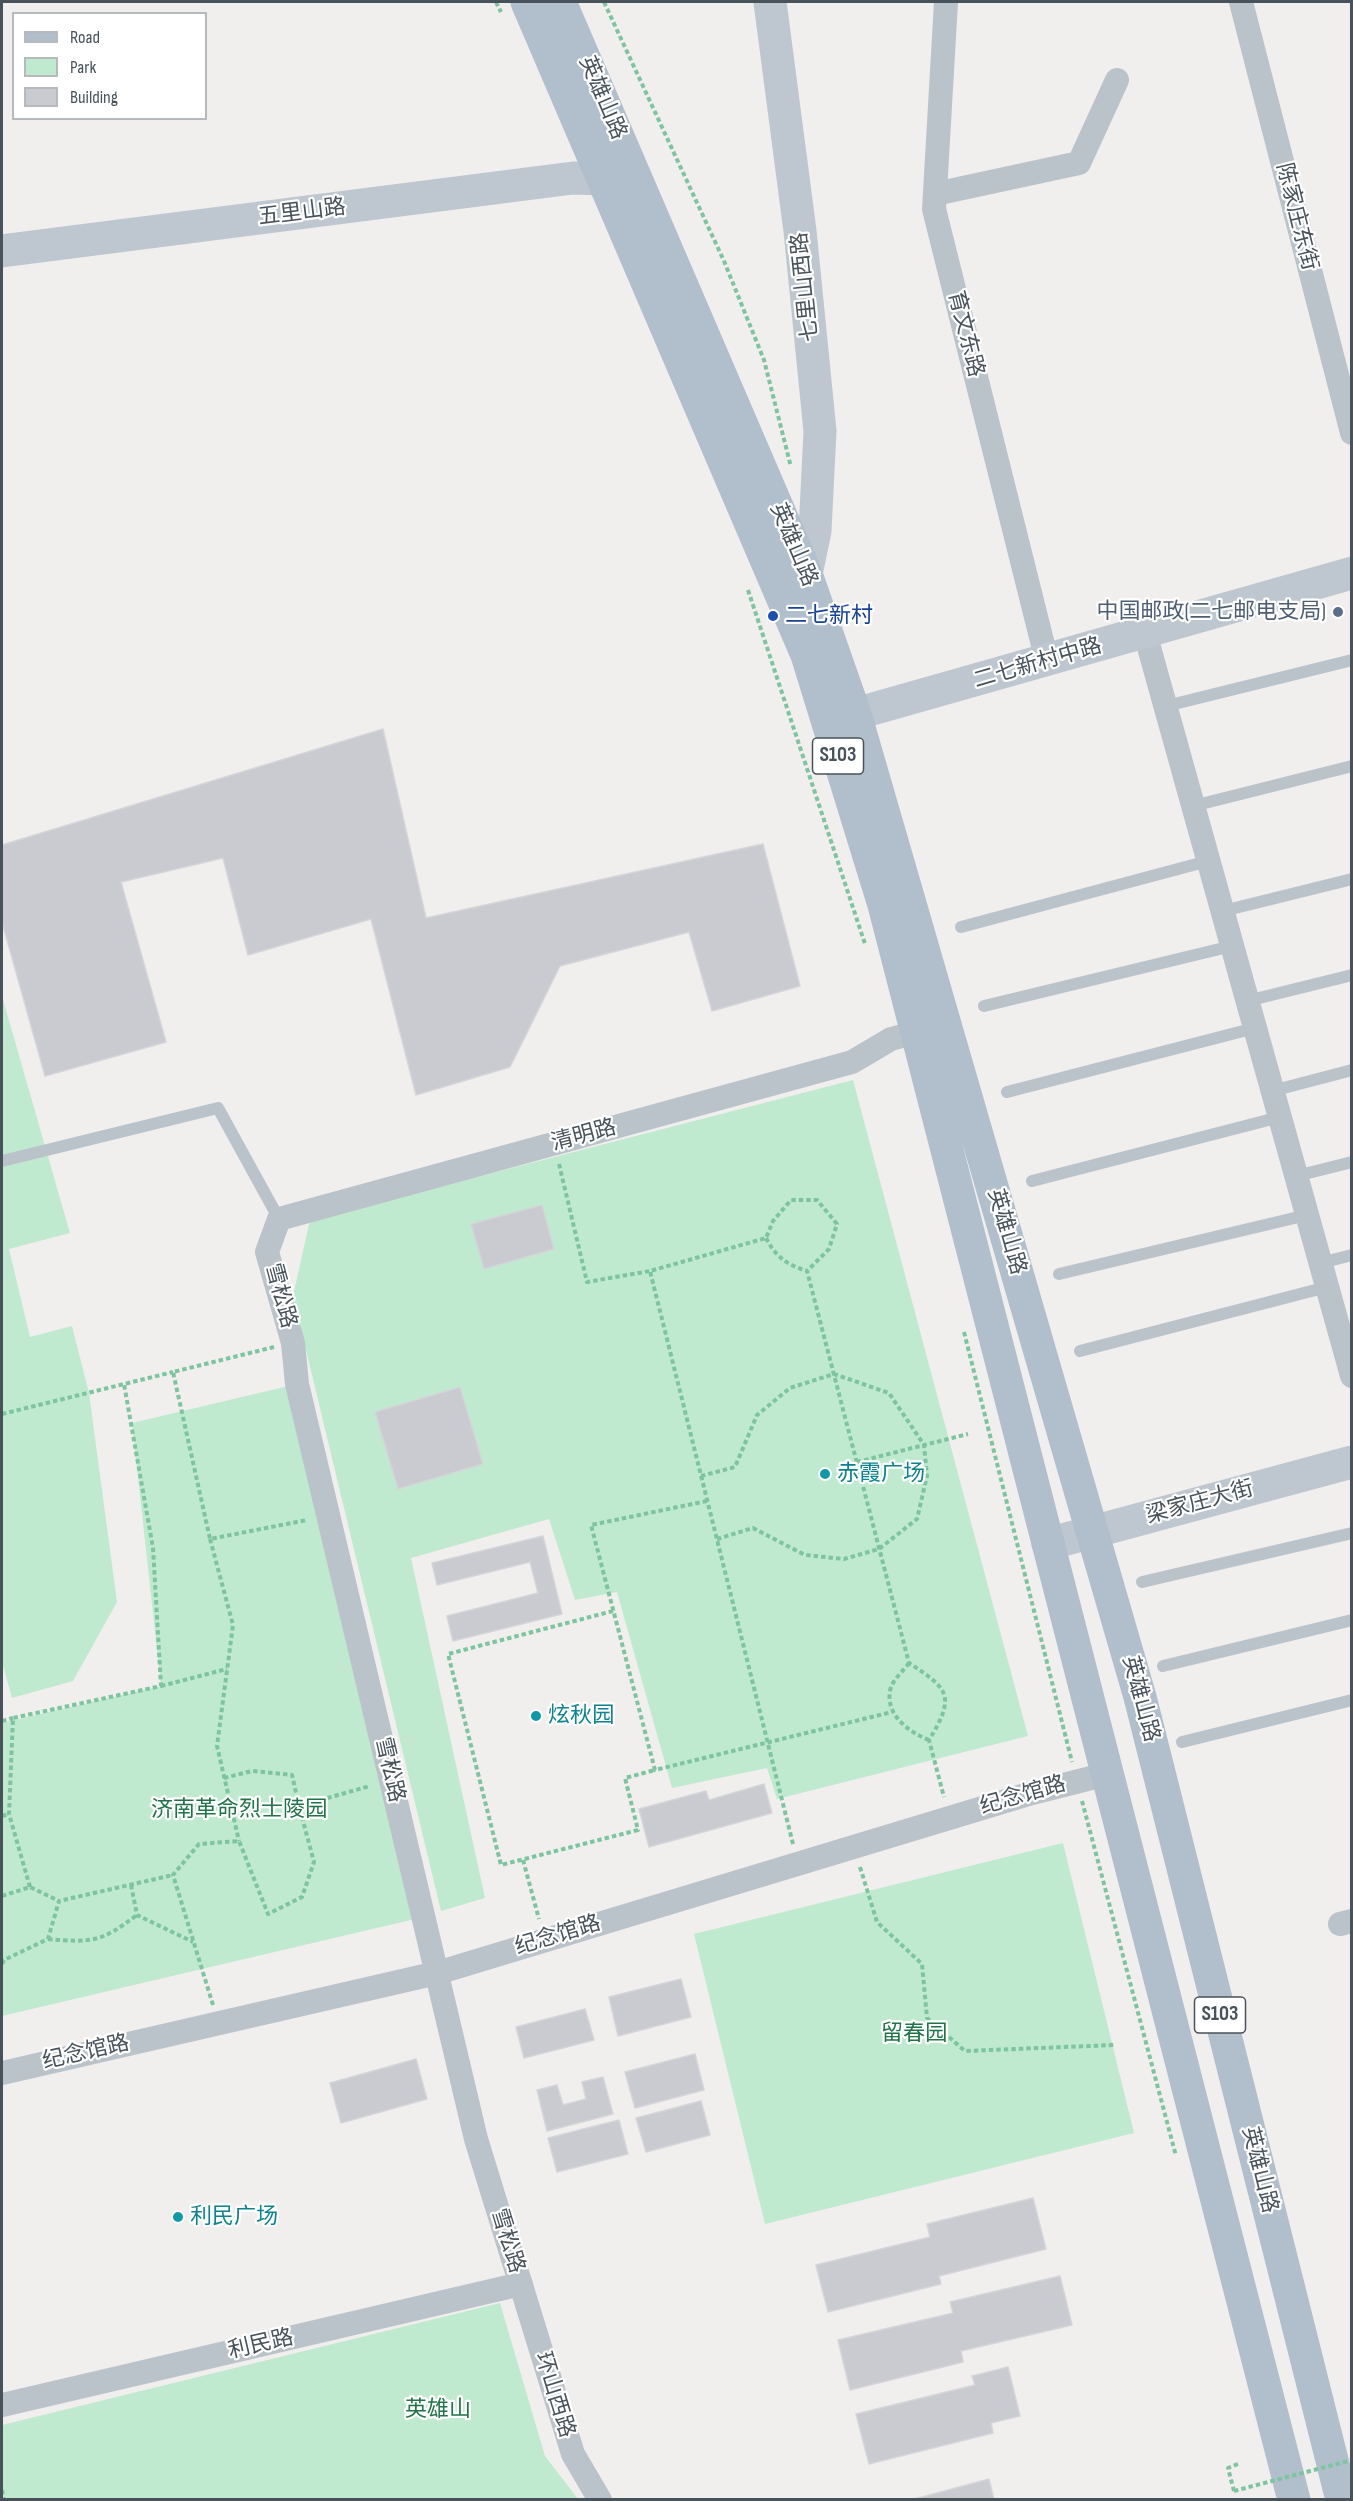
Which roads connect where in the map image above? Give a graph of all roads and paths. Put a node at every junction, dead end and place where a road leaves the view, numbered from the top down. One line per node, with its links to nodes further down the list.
1 (496, 2): 6 (path)
2 (560, 2): 13 (main road, 英雄山路 / S103)
3 (770, 2): 13 (street, 七里山西路)
4 (946, 2): 9 (street, 育文东路)
5 (1241, 2): 11 (street, 陈家庄东街)
6 (516, 12): 8 (main road, 英雄山路 / S103)
7 (1117, 80): 9 (street)
8 (603, 179): 10 (street, 五里山路); 19 (main road, 英雄山路 / S103)
9 (935, 194): 17 (street, 育文东路)
10 (2, 251)
11 (1352, 433)
12 (1352, 573): 15 (street, 二七新村中路)
13 (806, 574): 19 (main road, 英雄山路 / S103)
14 (746, 583): 27 (path)
15 (1145, 633): 17 (street, 二七新村中路); 18 (street)
16 (1352, 660): 18 (lane)
17 (1047, 661): 19 (street, 二七新村中路)
18 (1166, 706): 21 (street)
19 (842, 720): 32 (main road, 英雄山路 / S103); 67 (main road, 英雄山路 / S103)
20 (1352, 766): 21 (lane)
21 (1193, 806): 22 (street)
22 (1209, 861): 24 (street); 25 (lane)
23 (1352, 879): 24 (lane)
24 (1222, 911): 26 (street)
25 (961, 927)
26 (1232, 946): 29 (street); 30 (lane)
27 (867, 953)
28 (1352, 975): 29 (lane)
29 (1248, 1001): 31 (street)
30 (984, 1006)
31 (1255, 1028): 34 (street); 35 (lane)
32 (917, 1032): 37 (street, 清明路); 71 (main road, 英雄山路 / S103)
33 (1352, 1070): 34 (lane)
34 (1272, 1091): 36 (street)
35 (1007, 1092)
36 (1280, 1117): 40 (street); 41 (lane)
37 (554, 1144): 43 (street, 清明路); 48 (path)
38 (2, 1161): 43 (lane)
39 (1352, 1162): 40 (lane)
40 (1296, 1176): 42 (street)
41 (1032, 1180)
42 (1307, 1215): 46 (street); 49 (lane)
43 (279, 1219): 52 (street, 雪松路)
44 (766, 1238): 47 (path); 47 (path); 48 (path)
45 (1352, 1255): 46 (lane)
46 (1320, 1263): 50 (street)
47 (807, 1270): 56 (path)
48 (650, 1271): 64 (path)
49 (1059, 1274)
50 (1327, 1287): 53 (street); 54 (lane)
51 (963, 1329): 88 (path)
52 (293, 1343): 55 (path); 66 (street, 雪松路)
53 (1348, 1348): 57 (street)
54 (1080, 1351)
55 (173, 1372): 58 (path); 69 (path)
56 (834, 1374): 61 (path); 62 (path); 64 (path)
57 (1352, 1376)
58 (124, 1384): 59 (path); 79 (path)
59 (2, 1413)
60 (968, 1434): 61 (path)
61 (924, 1445): 62 (path); 72 (path)
62 (857, 1462): 72 (path)
63 (1352, 1462): 67 (street, 梁家庄大街)
64 (701, 1476): 65 (path)
65 (707, 1501): 70 (path); 74 (path)
66 (328, 1516): 69 (path); 89 (street, 雪松路)
67 (1094, 1532): 71 (street, 梁家庄大街); 122 (main road, 英雄山路 / S103)
68 (1352, 1533): 73 (lane)
69 (210, 1539): 78 (path)
70 (717, 1539): 72 (path); 97 (path)
71 (1048, 1544): 88 (main road, 英雄山路 / S103)
72 (879, 1549): 76 (path)
73 (1142, 1582)
74 (613, 1611): 86 (path); 96 (path)
75 (1352, 1620): 77 (lane)
76 (909, 1663): 81 (path); 84 (path)
77 (1163, 1666)
78 (228, 1669): 79 (path); 87 (path)
79 (161, 1686): 82 (path)
80 (1352, 1700): 85 (lane)
81 (892, 1712): 84 (path); 86 (path)
82 (13, 1718): 83 (path); 91 (path)
83 (2, 1721)
84 (929, 1740): 93 (path)
85 (1182, 1742)
86 (655, 1770): 96 (path)
87 (224, 1778): 90 (path); 94 (path)
88 (1092, 1778): 93 (street, 纪念馆路); 112 (path); 119 (main road, 英雄山路 / S103)
89 (391, 1780): 90 (path); 108 (street, 雪松路)
90 (299, 1806): 94 (path)
91 (9, 1814): 92 (path); 100 (path)
92 (2, 1816)
93 (950, 1818): 95 (street, 纪念馆路)
94 (239, 1841): 98 (path)
95 (853, 1848): 97 (street, 纪念馆路); 110 (path)
96 (523, 1860): 105 (path)
97 (798, 1864): 105 (street, 纪念馆路)
98 (173, 1875): 99 (path); 106 (path)
99 (131, 1885): 102 (path); 103 (path)
100 (30, 1887): 101 (path); 102 (path)
101 (2, 1896)
102 (59, 1901): 104 (path)
103 (137, 1915): 104 (path); 106 (path)
104 (48, 1939): 107 (path)
105 (544, 1941): 108 (street, 纪念馆路)
106 (194, 1942): 109 (path)
107 (2, 1960)
108 (437, 1973): 109 (street, 纪念馆路); 113 (street, 雪松路)
109 (218, 2023): 111 (street, 纪念馆路)
110 (1115, 2045)
111 (2, 2073)
112 (1177, 2158)
113 (521, 2284): 114 (street, 利民路); 121 (street, 环山西路)
114 (2, 2405)
115 (1352, 2460): 116 (path, bridge)
116 (1238, 2464)
117 (1260, 2473): 119 (path)
118 (2, 2490): 120 (path)
119 (1279, 2495)
120 (4, 2499)
121 (600, 2499)
122 (1342, 2499)

